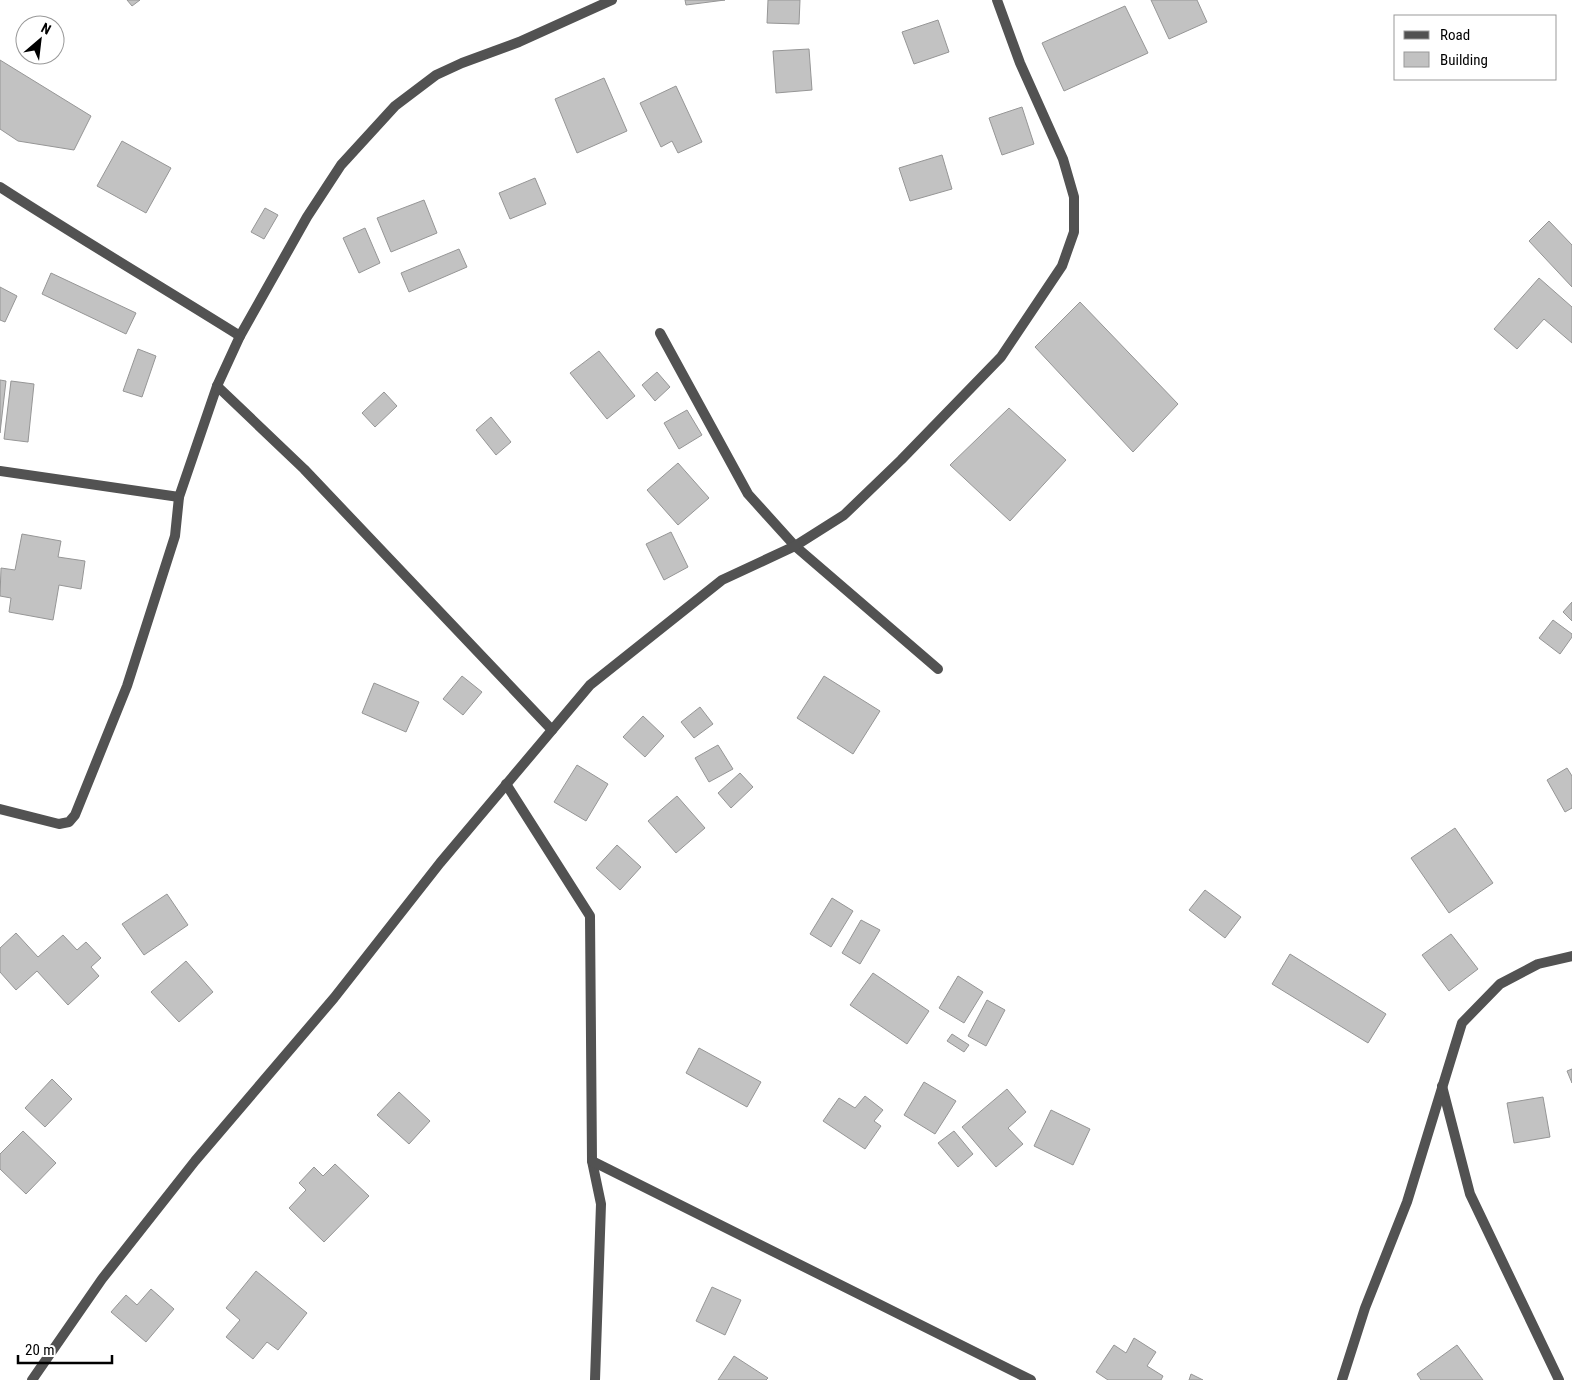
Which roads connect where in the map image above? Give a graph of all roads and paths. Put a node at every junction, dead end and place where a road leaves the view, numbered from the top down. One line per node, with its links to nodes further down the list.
1 (612, 0): 5 (street)
2 (997, 0): 9 (street)
3 (0, 187): 5 (street)
4 (660, 333): 9 (street)
5 (240, 336): 6 (street)
6 (217, 386): 8 (street); 11 (street)
7 (0, 471): 8 (street)
8 (180, 497): 13 (street)
9 (795, 546): 10 (street); 11 (street)
10 (938, 668)
11 (552, 730): 12 (street)
12 (506, 784): 16 (street); 17 (street)
13 (0, 808)
14 (1572, 956): 15 (street)
15 (1442, 1085): 20 (street); 21 (street)
16 (592, 1161): 18 (street); 19 (street)
17 (32, 1380)
18 (595, 1380)
19 (1031, 1380)
20 (1342, 1380)
21 (1559, 1380)

